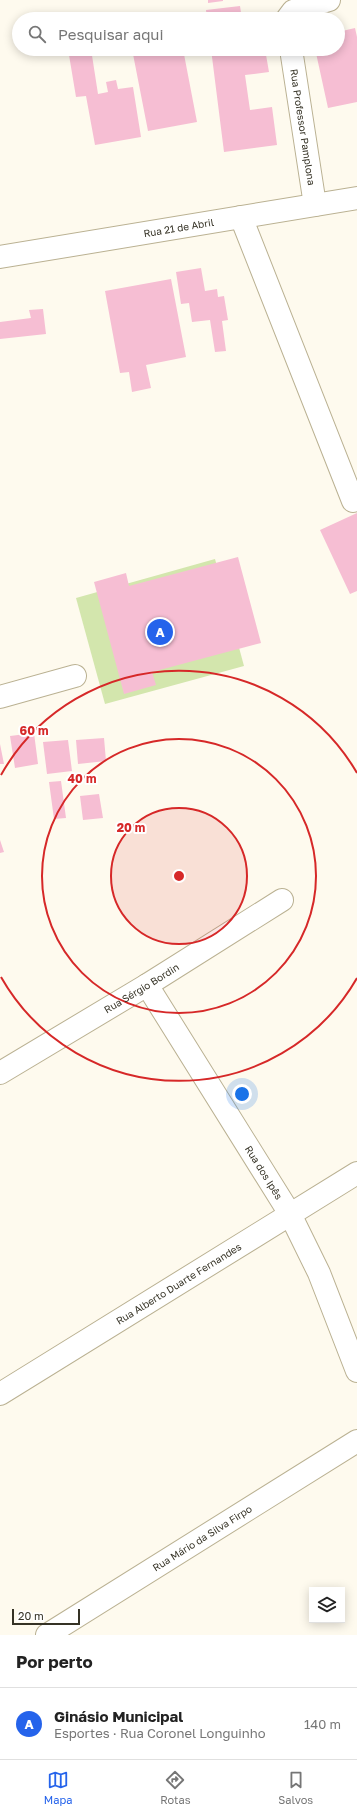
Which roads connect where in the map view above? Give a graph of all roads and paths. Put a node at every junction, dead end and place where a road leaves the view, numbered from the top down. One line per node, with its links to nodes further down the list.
1 (329, 0): 2 (street)
2 (292, 12)
3 (292, 56): 5 (street, Rua Professor Pamplona)
4 (357, 198): 5 (street, Rua 21 de Abril)
5 (315, 205): 6 (street, Rua 21 de Abril)
6 (241, 217): 7 (street, Rua 21 de Abril); 8 (street)
7 (0, 257)
8 (353, 501)
9 (75, 676): 10 (street)
10 (0, 697)
11 (282, 900): 12 (street, Rua Sérgio Bordin)
12 (147, 985): 13 (street, Rua Sérgio Bordin); 15 (street, Rua dos Ipês)
13 (0, 1073)
14 (357, 1173): 15 (street, Rua Alberto Duarte Fernandes)
15 (290, 1214): 16 (street, Rua dos Ipês); 17 (street, Rua Alberto Duarte Fernandes)
16 (357, 1371)
17 (0, 1394)
18 (357, 1441): 19 (street, Rua Mário da Silva Firpo)
19 (48, 1635)

